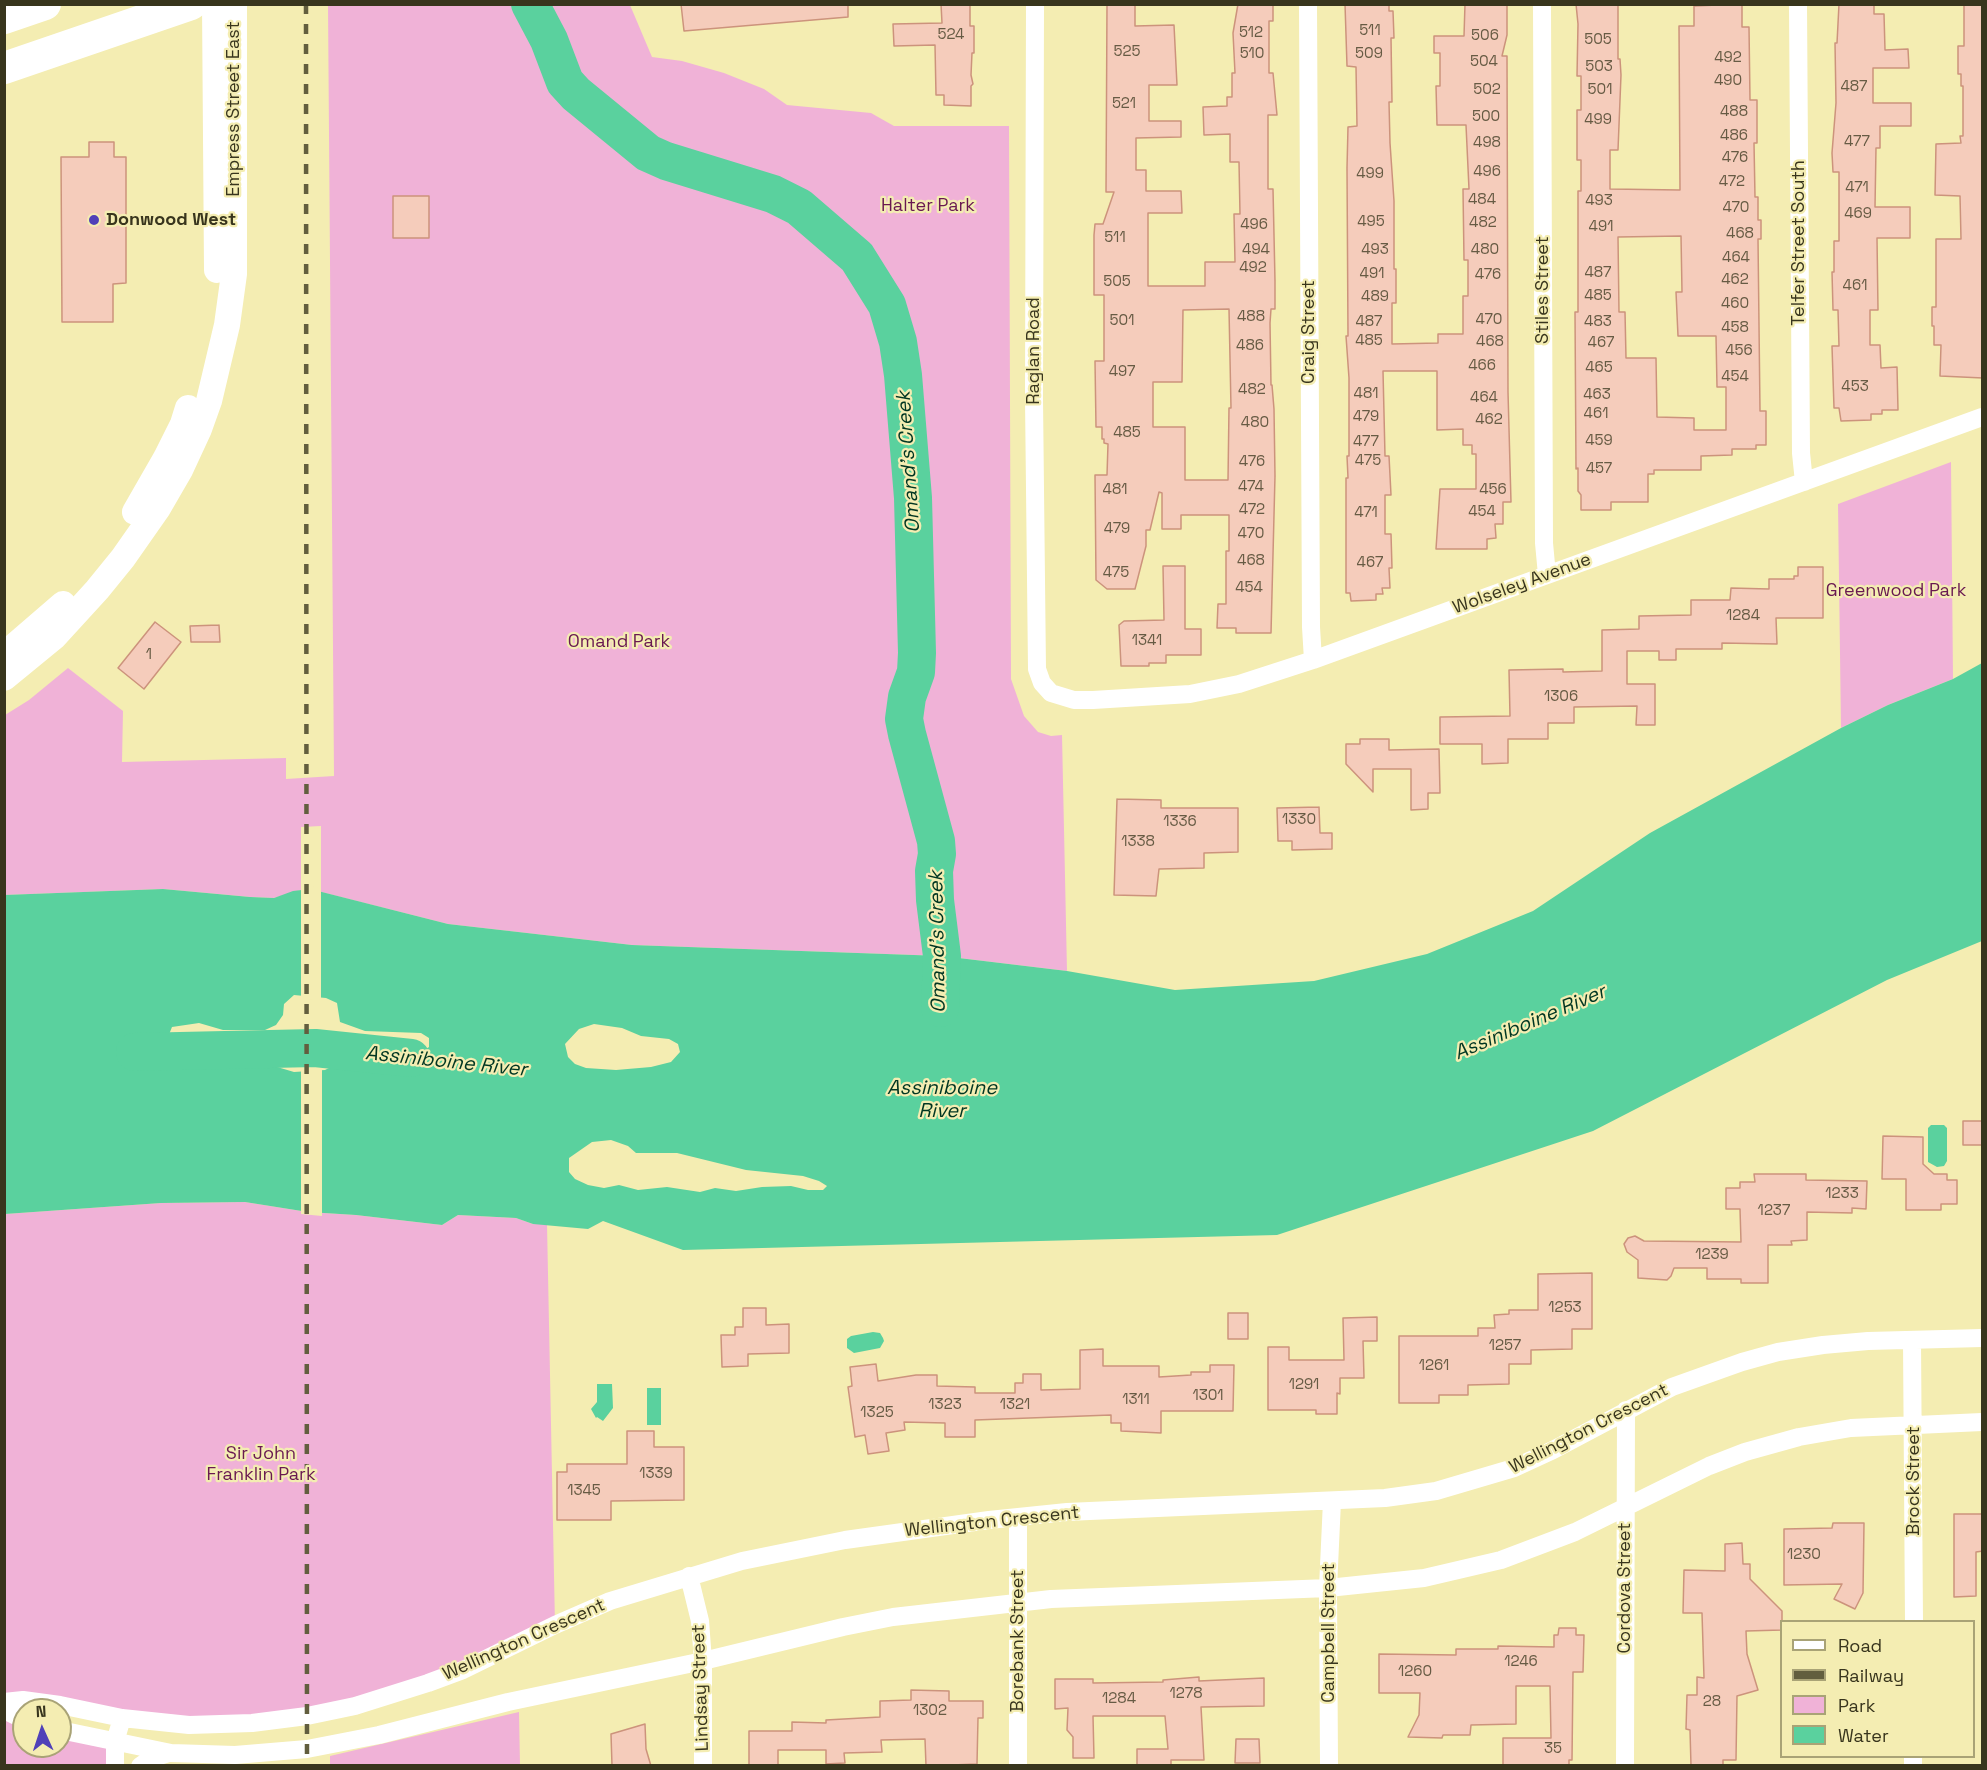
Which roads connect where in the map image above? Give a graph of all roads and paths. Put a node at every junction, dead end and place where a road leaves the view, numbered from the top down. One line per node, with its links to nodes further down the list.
1 (45, 4): 9 (highway)
2 (190, 4): 11 (highway)
3 (215, 4): 10 (main road, Empress Street East)
4 (234, 4): 10 (main road, Empress Street East)
5 (1035, 4): 18 (street, Raglan Road)
6 (1308, 4): 16 (street, Craig Street)
7 (1542, 4): 14 (street, Stiles Street)
8 (1798, 4): 13 (street, Telfer Street South)
9 (4, 18)
10 (224, 63): 15 (main road, Empress Street East); 17 (main road, Empress Street East)
11 (4, 68)
12 (1983, 417): 13 (street, Wolseley Avenue)
13 (1804, 482): 14 (street, Wolseley Avenue)
14 (1547, 575): 16 (street, Wolseley Avenue)
15 (4, 655)
16 (1313, 660): 18 (street, Wolseley Avenue)
17 (4, 678)
18 (1051, 693)
19 (1983, 1338): 20 (street, Wellington Crescent)
20 (1912, 1340): 21 (street, Wellington Crescent); 23 (street, Brock Street)
21 (1626, 1410): 24 (street, Wellington Crescent); 25 (street, Cordova Street)
22 (1983, 1422): 23 (street)
23 (1914, 1424): 25 (street); 30 (street, Brock Street)
24 (1332, 1502): 26 (street, Wellington Crescent); 28 (street, Campbell Street)
25 (1625, 1507): 28 (street); 42 (street, Cordova Street)
26 (1018, 1517): 27 (street, Wellington Crescent); 29 (street, Borebank Street)
27 (689, 1576): 31 (street, Lindsay Street); 33 (street, Wellington Crescent)
28 (1328, 1588): 29 (street); 41 (street, Campbell Street)
29 (1019, 1603): 31 (street); 40 (street, Borebank Street)
30 (1914, 1620)
31 (703, 1661): 36 (street); 39 (street, Lindsay Street)
32 (4, 1702): 33 (street, Wellington Crescent)
33 (122, 1718): 35 (street)
34 (72, 1733): 35 (street)
35 (115, 1742): 36 (street); 37 (street)
36 (171, 1753): 38 (street)
37 (115, 1766)
38 (140, 1766)
39 (703, 1766)
40 (1018, 1766)
41 (1329, 1766)
42 (1625, 1766)

